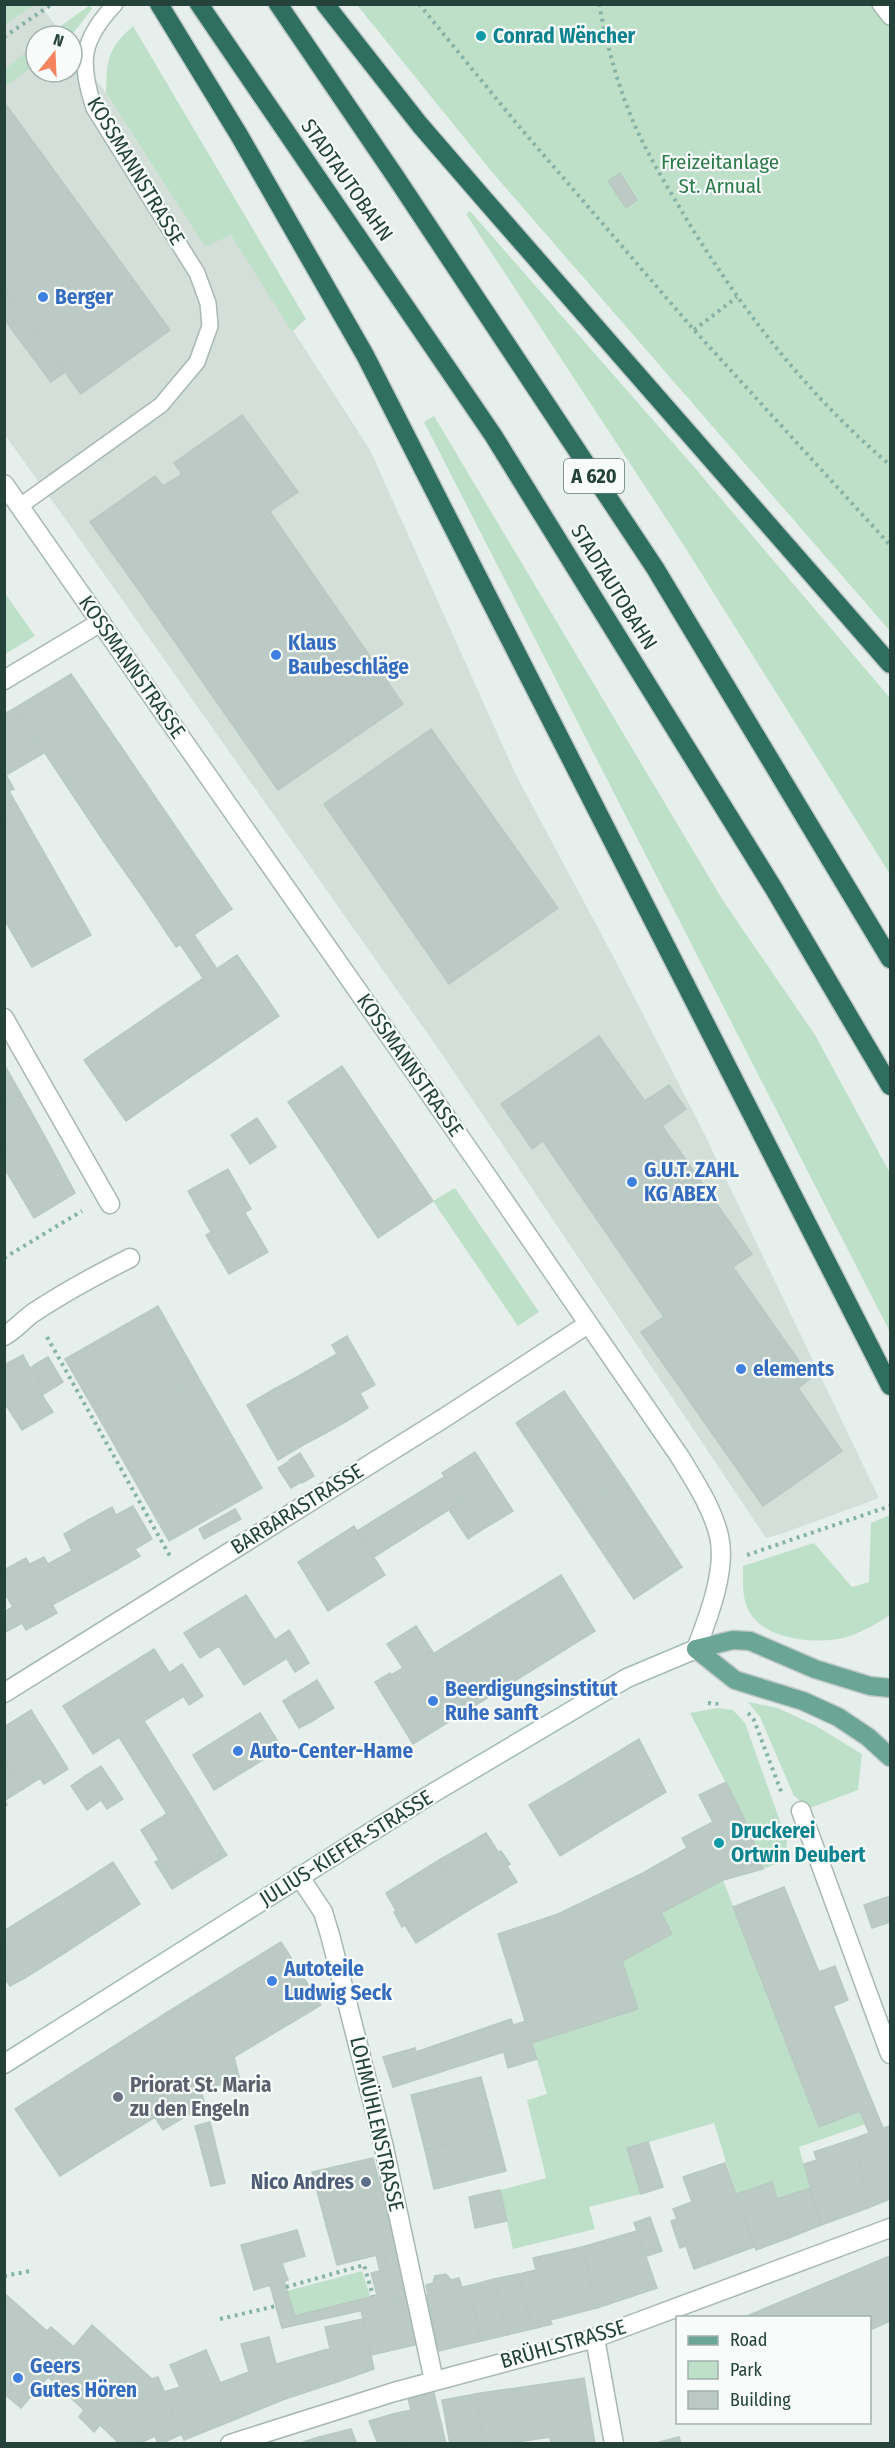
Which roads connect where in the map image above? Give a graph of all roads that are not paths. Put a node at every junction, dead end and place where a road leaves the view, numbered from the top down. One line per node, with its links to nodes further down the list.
1 (115, 4): 9 (lane, KOSSMANNSTRASSE)
2 (199, 4): 15 (highway, STADTAUTOBAHN / A 620)
3 (278, 4): 13 (highway, STADTAUTOBAHN / A 620)
4 (325, 4): 11 (highway)
5 (880, 4): 7 (lane)
6 (164, 11): 20 (highway)
7 (891, 17)
8 (4, 484): 9 (street, KOSSMANNSTRASSE)
9 (20, 506): 10 (street, KOSSMANNSTRASSE)
10 (101, 622): 12 (street); 18 (street, KOSSMANNSTRASSE)
11 (891, 664)
12 (4, 680)
13 (891, 959)
14 (4, 1018): 16 (street)
15 (891, 1086)
16 (108, 1200)
17 (130, 1258): 19 (street)
18 (588, 1324): 21 (street, KOSSMANNSTRASSE); 23 (street, BARBARASTRASSE)
19 (4, 1336)
20 (891, 1386)
21 (696, 1649): 22 (main road); 24 (main road); 26 (street, JULIUS-KIEFER-STRASSE)
22 (891, 1688)
23 (4, 1693)
24 (891, 1757)
25 (801, 1811): 27 (street)
26 (299, 1876): 28 (street, JULIUS-KIEFER-STRASSE); 31 (street, LOHMÜHLENSTRASSE)
27 (891, 2054)
28 (4, 2064)
29 (891, 2228): 30 (street, BRÜHLSTRASSE)
30 (595, 2338): 31 (street, BRÜHLSTRASSE); 33 (street)
31 (434, 2381): 32 (street, BRÜHLSTRASSE)
32 (234, 2442)
33 (614, 2444)

